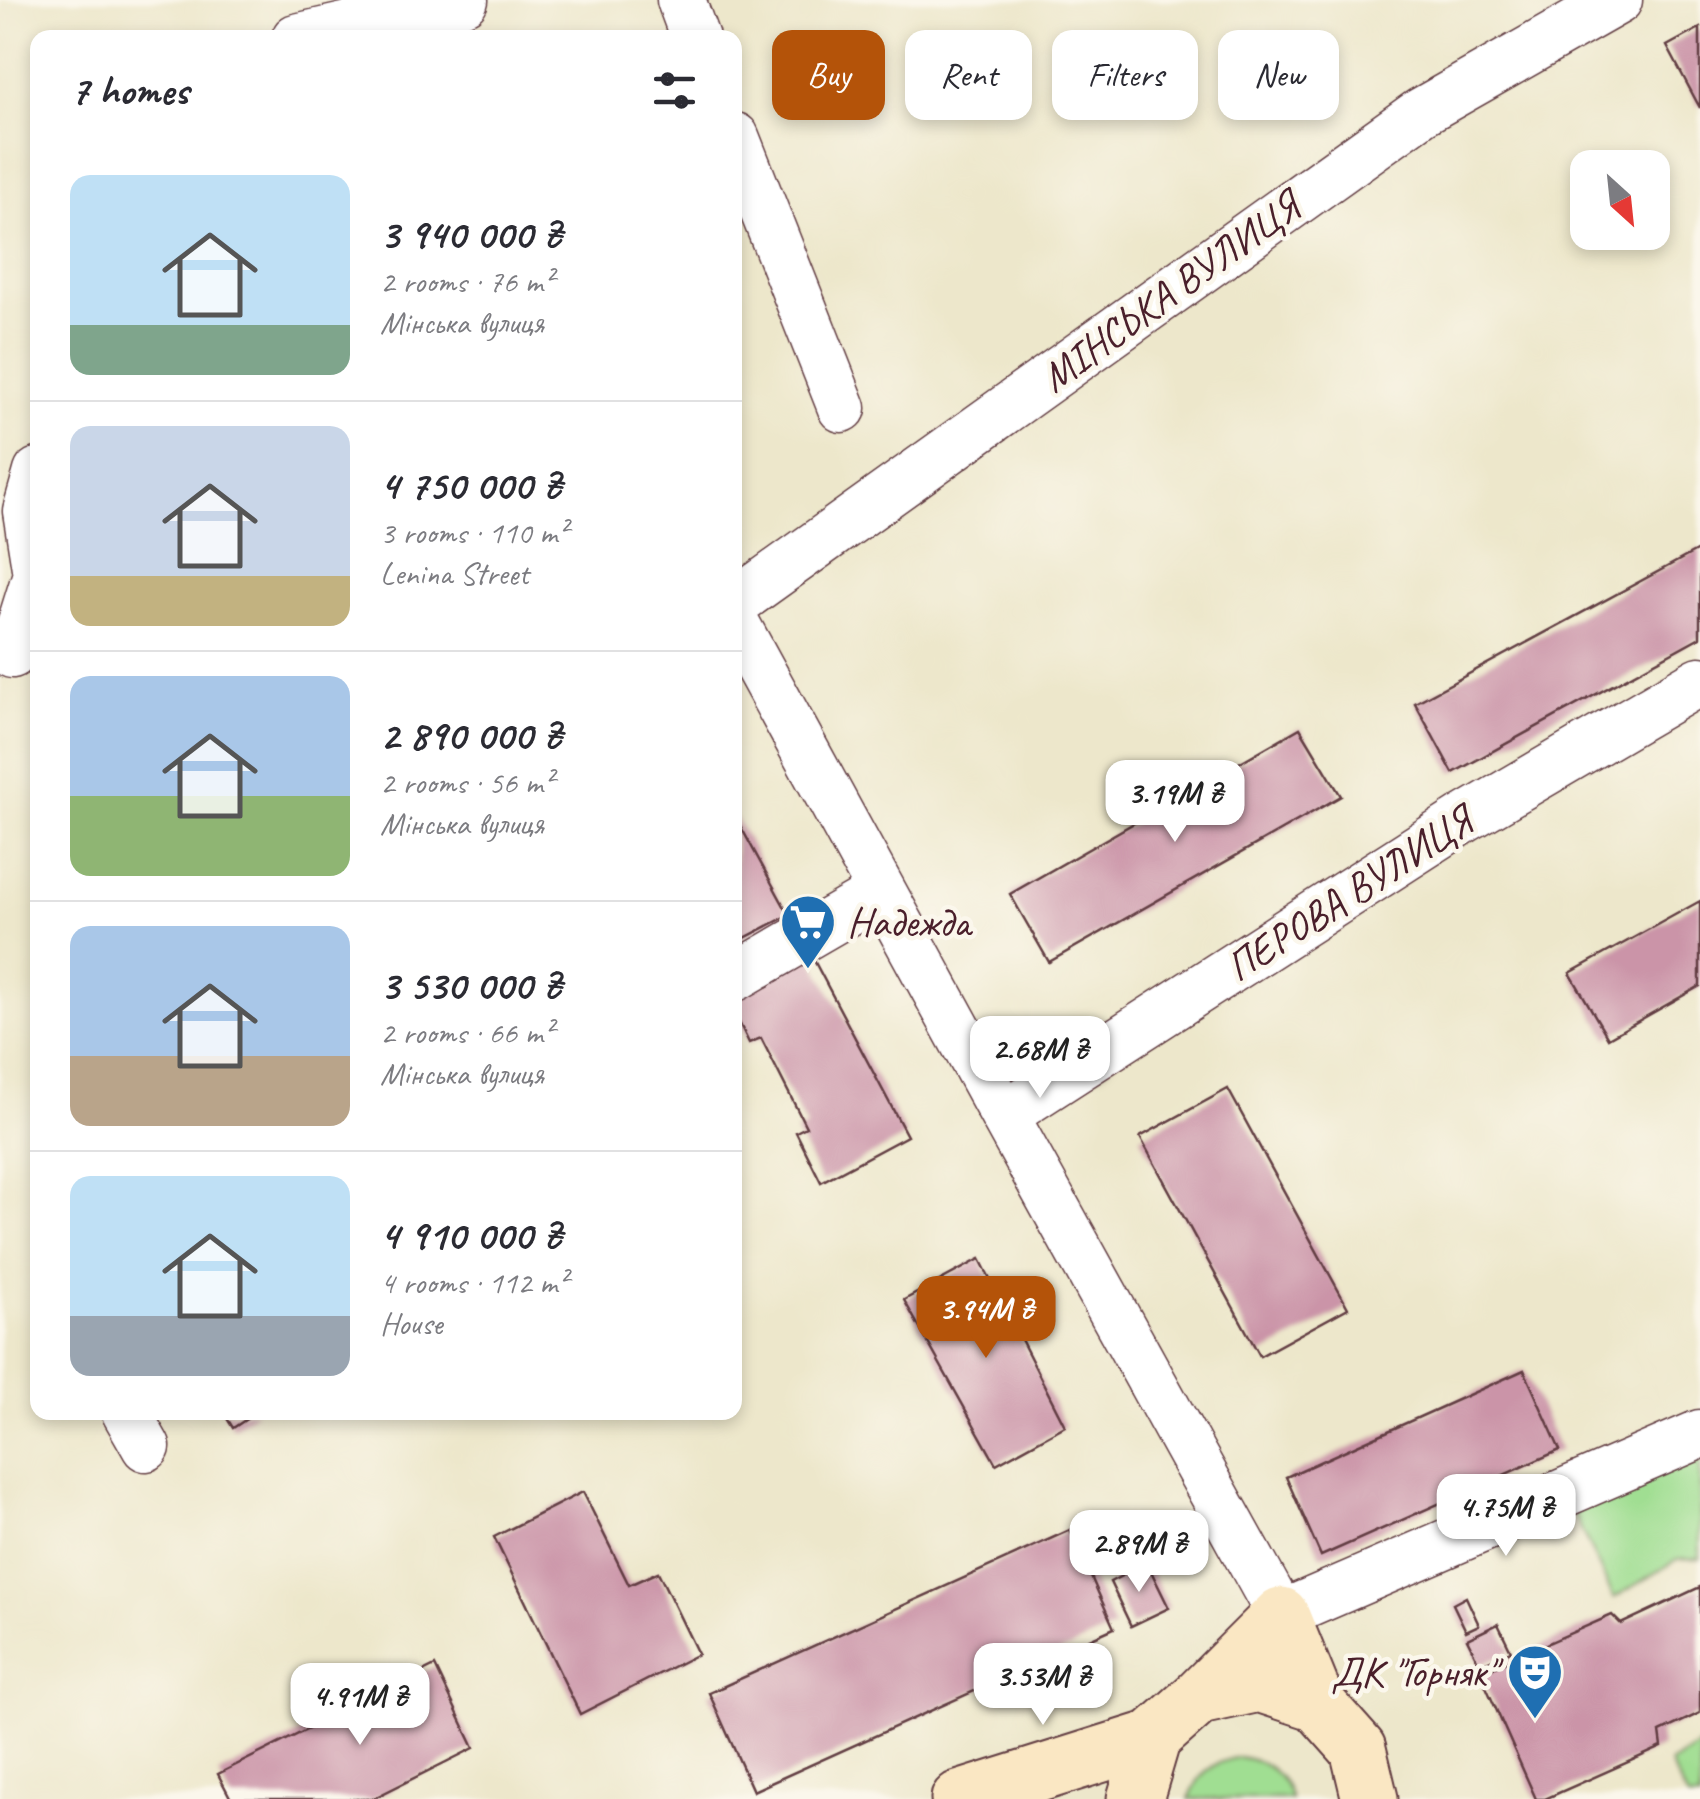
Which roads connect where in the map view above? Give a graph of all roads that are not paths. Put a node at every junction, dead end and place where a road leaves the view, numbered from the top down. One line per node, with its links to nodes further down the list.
1 (464, 0): 4 (street)
2 (680, 0): 5 (street)
3 (1618, 0): 10 (street, МІНСЬКА ВУЛИЦЯ)
4 (331, 30)
5 (692, 30)
6 (742, 156): 7 (street)
7 (842, 408)
8 (30, 498): 9 (street)
9 (30, 534)
10 (742, 598)
11 (30, 602): 13 (street)
12 (742, 635): 15 (street)
13 (17, 654)
14 (1700, 681): 17 (street, ПЕРОВА ВУЛИЦЯ)
15 (882, 892): 16 (street); 17 (street)
16 (742, 973)
17 (1004, 1115): 19 (street)
18 (1700, 1434): 19 (street)
19 (1281, 1615): 20 (street); 21 (street)
20 (1198, 1697): 21 (street); 22 (street)
21 (1317, 1703): 25 (street)
22 (1153, 1738): 23 (street); 24 (street)
23 (959, 1799)
24 (1135, 1799)
25 (1370, 1799)

